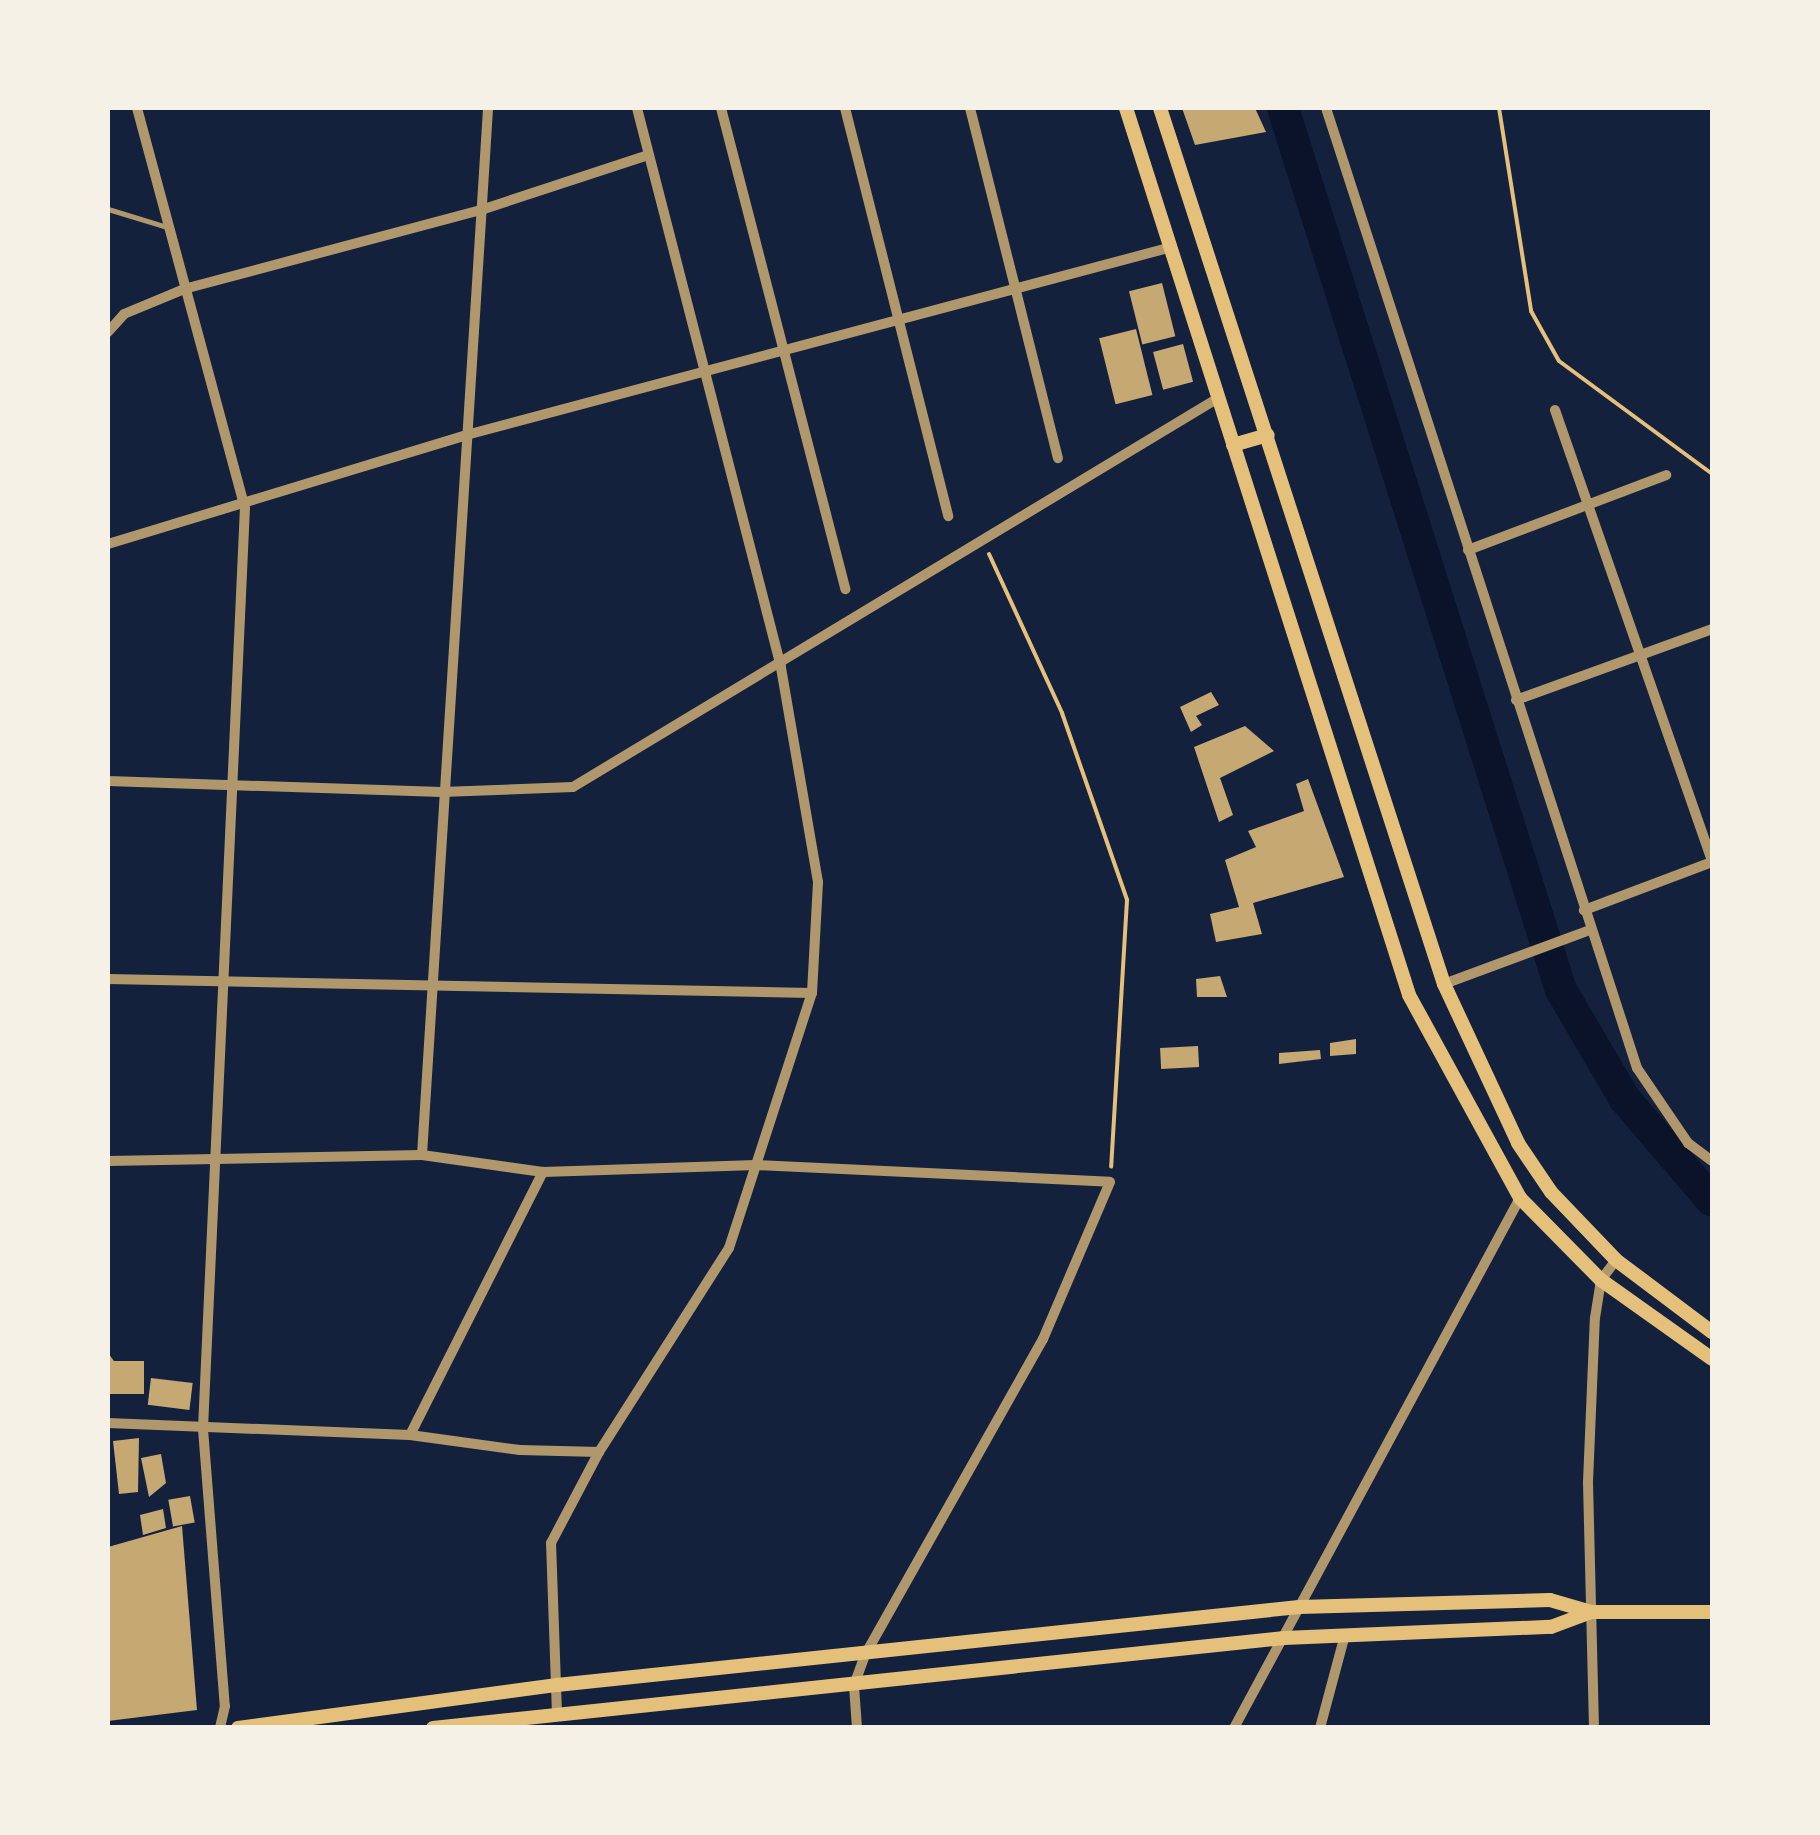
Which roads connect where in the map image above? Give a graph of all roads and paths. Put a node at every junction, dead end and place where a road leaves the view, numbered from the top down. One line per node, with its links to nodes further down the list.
1 (137, 108): 14 (street)
2 (488, 108): 13 (street)
3 (637, 108): 11 (street)
4 (720, 108): 20 (street)
5 (845, 108): 18 (street)
6 (970, 108): 16 (street)
7 (1126, 108): 15 (main road)
8 (1160, 108): 25 (main road)
9 (1326, 108): 35 (street)
10 (1499, 108): 28 (path)
11 (648, 155): 13 (street); 21 (street)
12 (108, 208): 14 (lane)
13 (484, 209): 17 (street); 24 (street)
14 (170, 228): 17 (street)
15 (1168, 248): 16 (street); 22 (main road)
16 (1016, 288): 18 (street); 27 (street)
17 (184, 289): 19 (street); 30 (street)
18 (902, 319): 20 (street); 32 (street)
19 (108, 332)
20 (784, 351): 21 (street); 36 (street)
21 (703, 373): 24 (street); 39 (street)
22 (1218, 398): 26 (main road); 33 (street)
23 (1555, 410): 31 (street)
24 (470, 434): 30 (street); 43 (street)
25 (1268, 435): 26 (main road); 49 (main road)
26 (1233, 444): 59 (main road)
27 (1058, 458)
28 (1712, 474)
29 (1666, 475): 31 (street)
30 (244, 507): 34 (street); 42 (street)
31 (1590, 509): 35 (street); 38 (street)
32 (948, 516)
33 (982, 538): 39 (street); 58 (path)
34 (108, 544)
35 (1468, 550): 40 (street)
36 (845, 589)
37 (1712, 629): 38 (street)
38 (1642, 654): 40 (street); 44 (street)
39 (781, 667): 43 (street); 51 (street)
40 (1516, 700): 45 (street)
41 (108, 781): 42 (street)
42 (228, 786): 43 (street); 48 (street)
43 (442, 792): 50 (street)
44 (1712, 862): 45 (street)
45 (1584, 910): 46 (street)
46 (1590, 930): 49 (street); 55 (street)
47 (108, 979): 48 (street)
48 (222, 981): 50 (street); 53 (street)
49 (1444, 984): 60 (main road)
50 (430, 989): 51 (street); 52 (street)
51 (812, 992): 56 (street)
52 (422, 1154): 53 (street); 57 (street)
53 (213, 1159): 54 (street); 65 (street)
54 (108, 1161)
55 (1712, 1161)
56 (756, 1165): 57 (street); 58 (street); 67 (street)
57 (543, 1172): 66 (street)
58 (1110, 1182): 73 (street)
59 (1520, 1198): 61 (main road); 68 (street)
60 (1616, 1260): 61 (street); 62 (main road)
61 (1600, 1280): 63 (main road); 69 (street)
62 (1712, 1332)
63 (1712, 1359)
64 (108, 1424): 65 (street)
65 (203, 1429): 66 (street); 76 (street)
66 (410, 1435): 67 (street)
67 (599, 1452): 74 (street)
68 (1299, 1607): 69 (main road); 72 (street); 73 (main road)
69 (1591, 1612): 70 (main road); 71 (main road); 84 (street)
70 (1712, 1612)
71 (1345, 1635): 72 (main road); 83 (street)
72 (1284, 1638): 75 (main road); 82 (street)
73 (865, 1656): 74 (main road); 75 (street)
74 (557, 1684): 77 (street); 79 (main road)
75 (854, 1686): 77 (main road); 81 (street)
76 (225, 1706): 78 (street); 79 (street)
77 (557, 1714): 80 (main road)
78 (220, 1728)
79 (236, 1728)
80 (433, 1728)
81 (857, 1728)
82 (1234, 1728)
83 (1320, 1728)
84 (1594, 1728)

